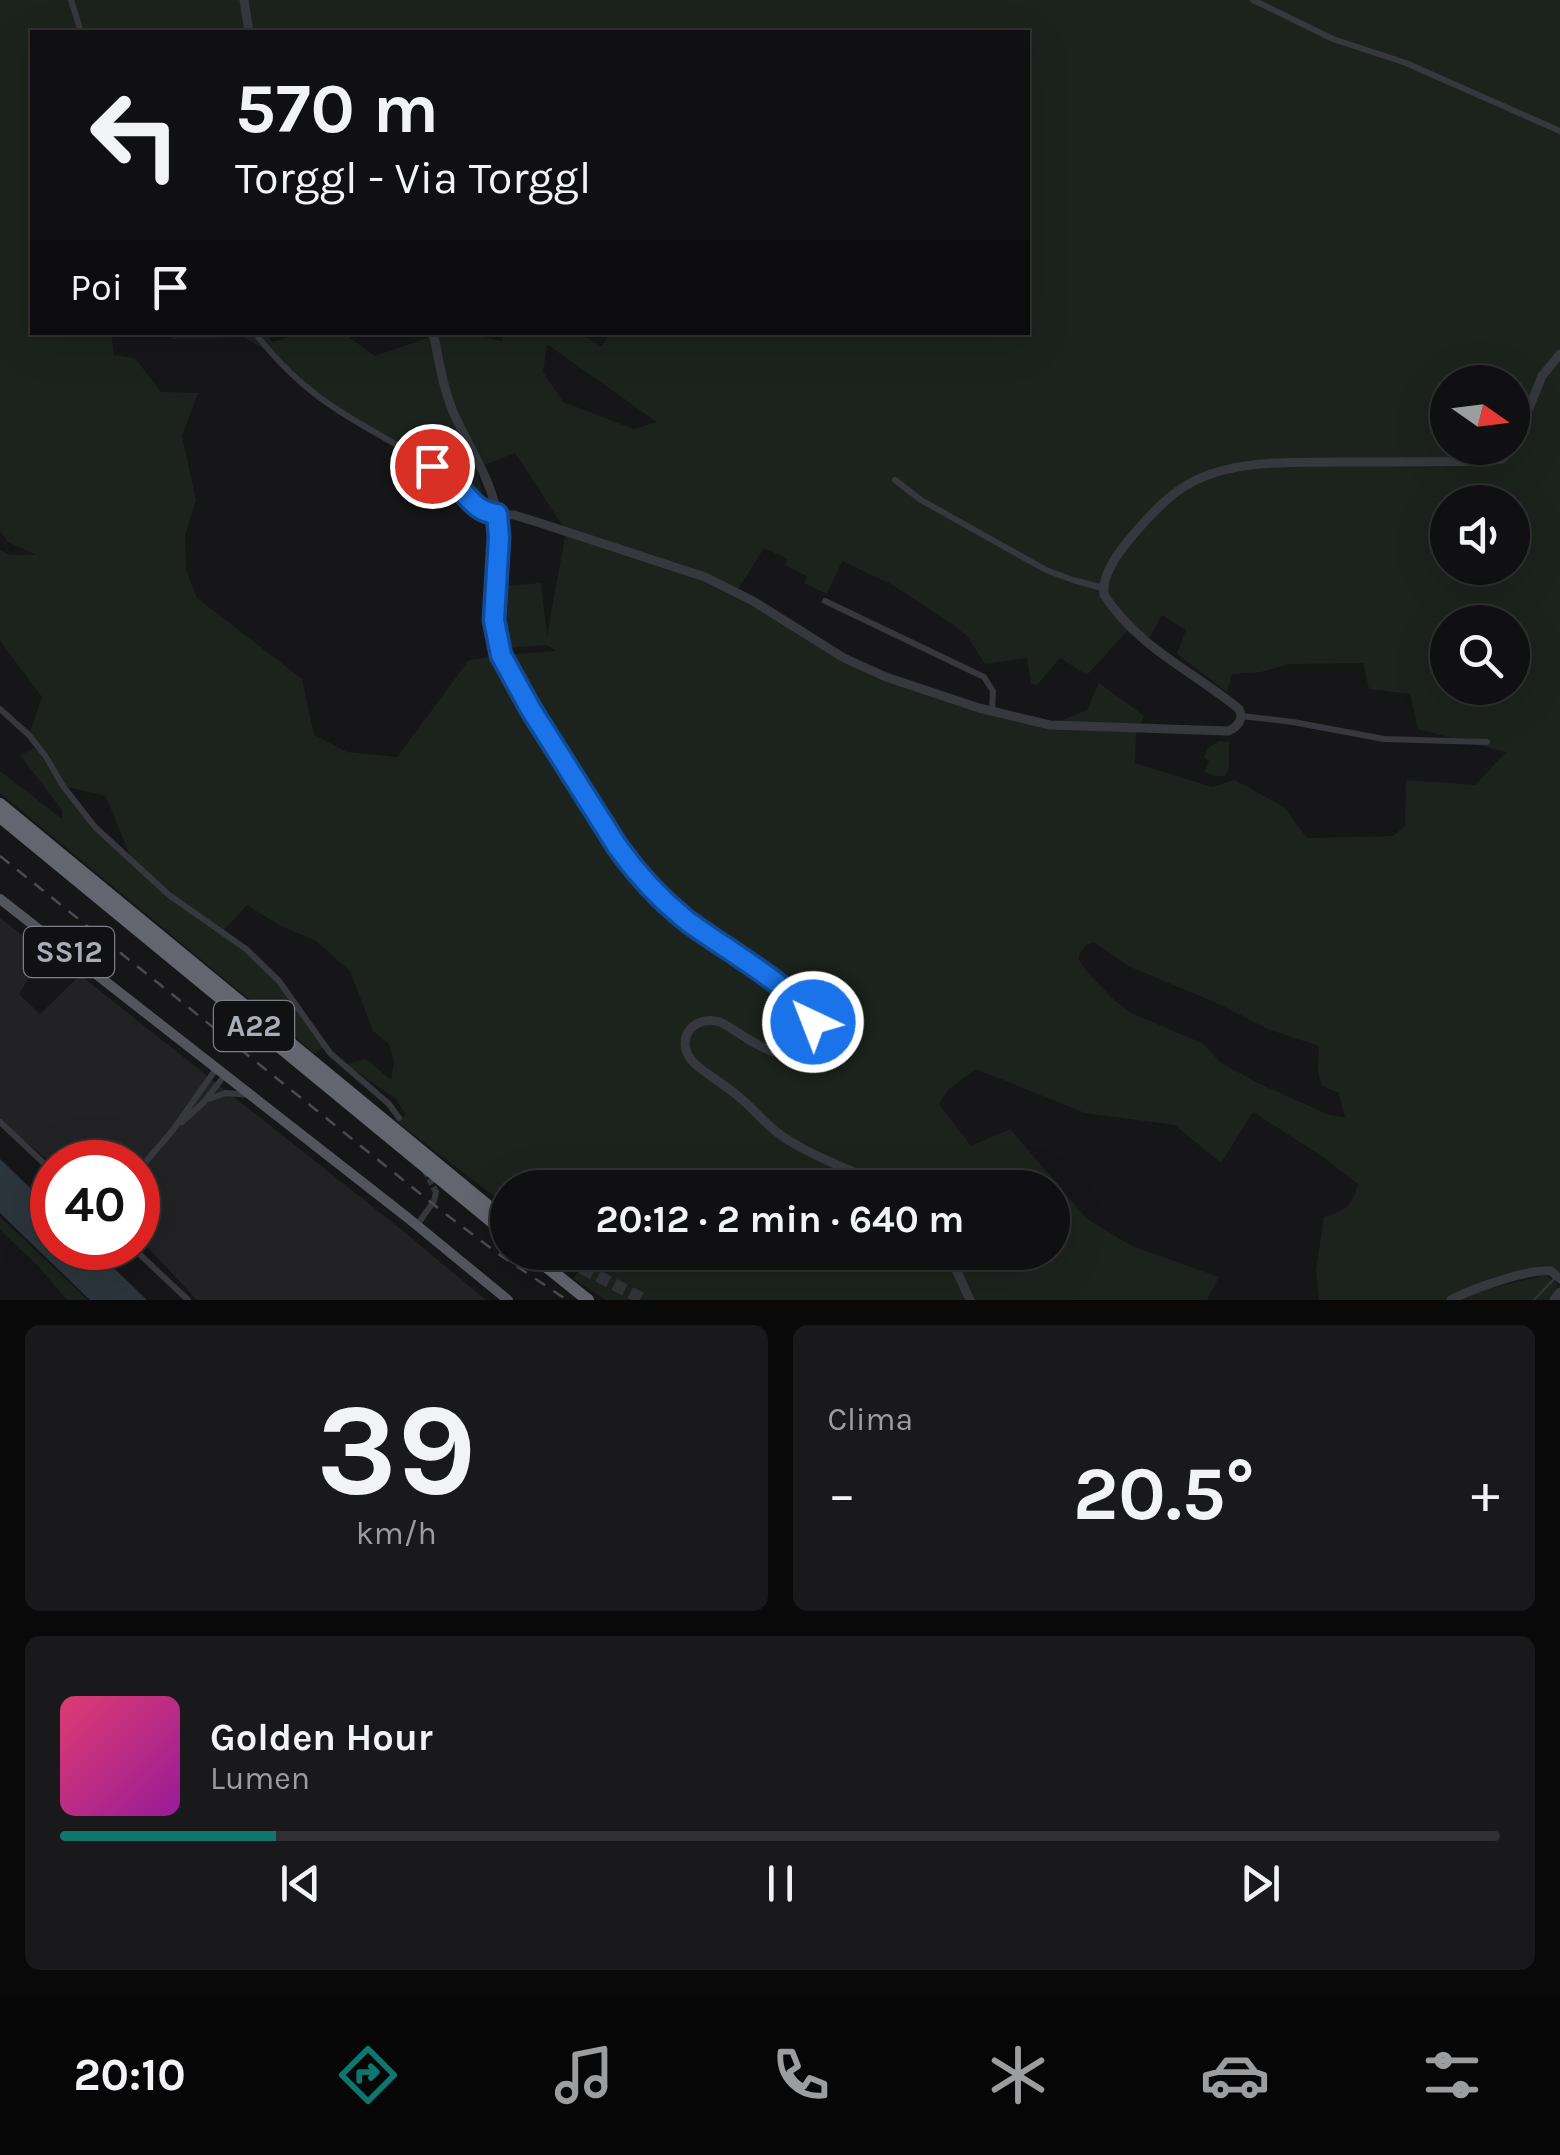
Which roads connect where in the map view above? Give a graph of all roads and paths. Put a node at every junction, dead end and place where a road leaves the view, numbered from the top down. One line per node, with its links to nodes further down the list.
1 (71, 0): 4 (street)
2 (244, 0): 5 (street)
3 (1253, 0): 6 (street)
4 (80, 30)
5 (249, 30)
6 (1560, 132)
7 (256, 335): 11 (street)
8 (434, 335): 11 (street)
9 (1560, 354): 12 (street)
10 (895, 480): 12 (street)
11 (497, 514): 15 (street); 29 (street)
12 (1102, 588): 16 (street)
13 (825, 601): 15 (street)
14 (0, 709): 24 (street)
15 (992, 711): 16 (street)
16 (1241, 716): 17 (street)
17 (1486, 742)
18 (0, 804): 31 (highway, A22)
19 (0, 817): 32 (highway, A22)
20 (0, 899): 21 (main road, SS12)
21 (220, 1072): 22 (main road, SS12); 23 (street); 26 (street)
22 (250, 1095): 23 (street); 33 (main road, SS12)
23 (204, 1103): 26 (street)
24 (399, 1118)
25 (0, 1122): 28 (street)
26 (173, 1130): 27 (street)
27 (160, 1145)
28 (30, 1150)
29 (851, 1170)
30 (436, 1192): 33 (street)
31 (490, 1207)
32 (490, 1221)
33 (417, 1225): 40 (main road, SS12)
34 (156, 1270): 39 (street)
35 (550, 1270): 41 (highway)
36 (956, 1270): 42 (street)
37 (1558, 1277): 43 (street)
38 (1560, 1292): 44 (street)
39 (188, 1300)
40 (508, 1300)
41 (588, 1300)
42 (970, 1300)
43 (1451, 1300)
44 (1554, 1300)

